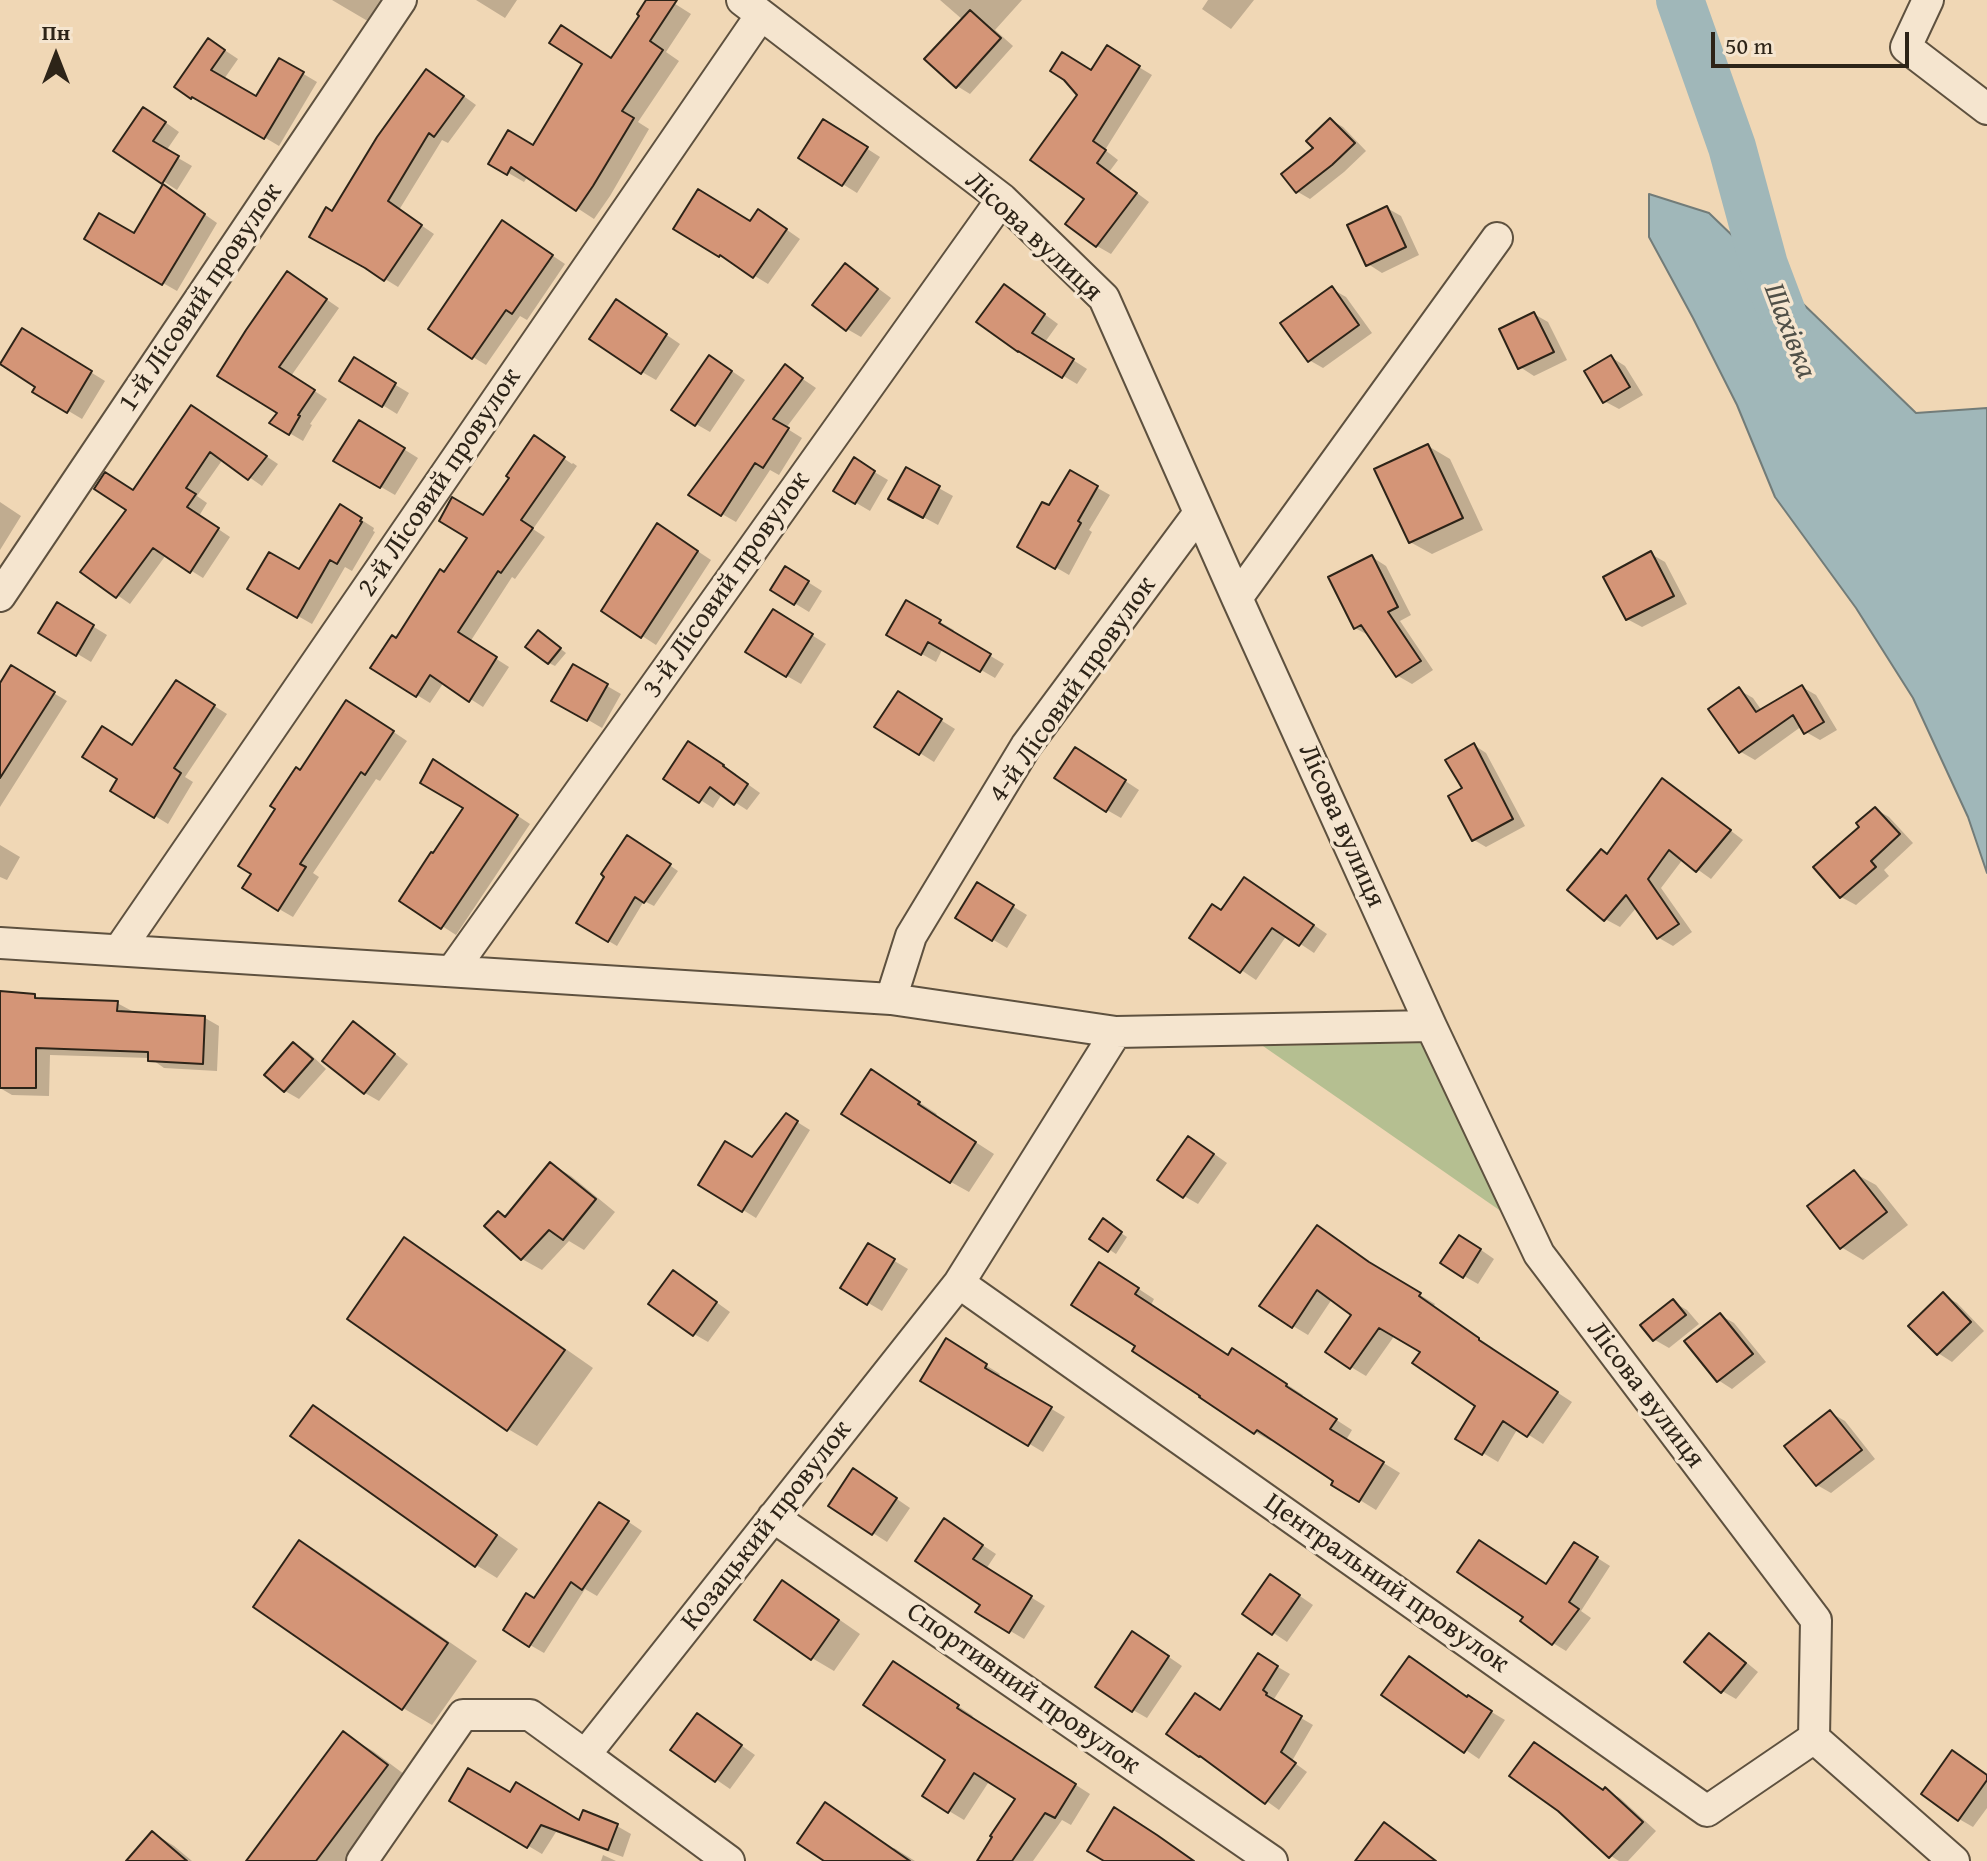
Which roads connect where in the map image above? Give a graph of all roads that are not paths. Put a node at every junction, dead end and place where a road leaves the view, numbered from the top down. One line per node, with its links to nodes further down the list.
1 (401, 0): 8 (street, 1-й Лісовий провулок)
2 (1928, 0): 4 (street)
3 (751, 8): 5 (street, Лісова вулиця); 11 (street, 2-й Лісовий провулок)
4 (1987, 109)
5 (1002, 199): 7 (street, Лісова вулиця); 12 (street, 3-й Лісовий провулок)
6 (1497, 238): 9 (street)
7 (1199, 513): 9 (street, Лісова вулиця); 13 (street, 4-й Лісовий провулок)
8 (0, 596)
9 (1237, 598): 14 (street, Лісова вулиця)
10 (0, 943): 11 (street)
11 (119, 950): 12 (street)
12 (452, 971): 13 (street)
13 (891, 999): 15 (street)
14 (1431, 1026): 15 (street); 18 (street, Лісова вулиця)
15 (1116, 1032): 16 (street, Козацький провулок)
16 (959, 1283): 17 (street, Козацький провулок); 18 (street, Центральний провулок)
17 (773, 1517): 19 (street, Козацький провулок); 22 (street, Спортивний провулок)
18 (1814, 1738): 23 (street)
19 (585, 1755): 20 (street); 21 (street)
20 (362, 1861)
21 (729, 1861)
22 (1272, 1861)
23 (1954, 1861)

